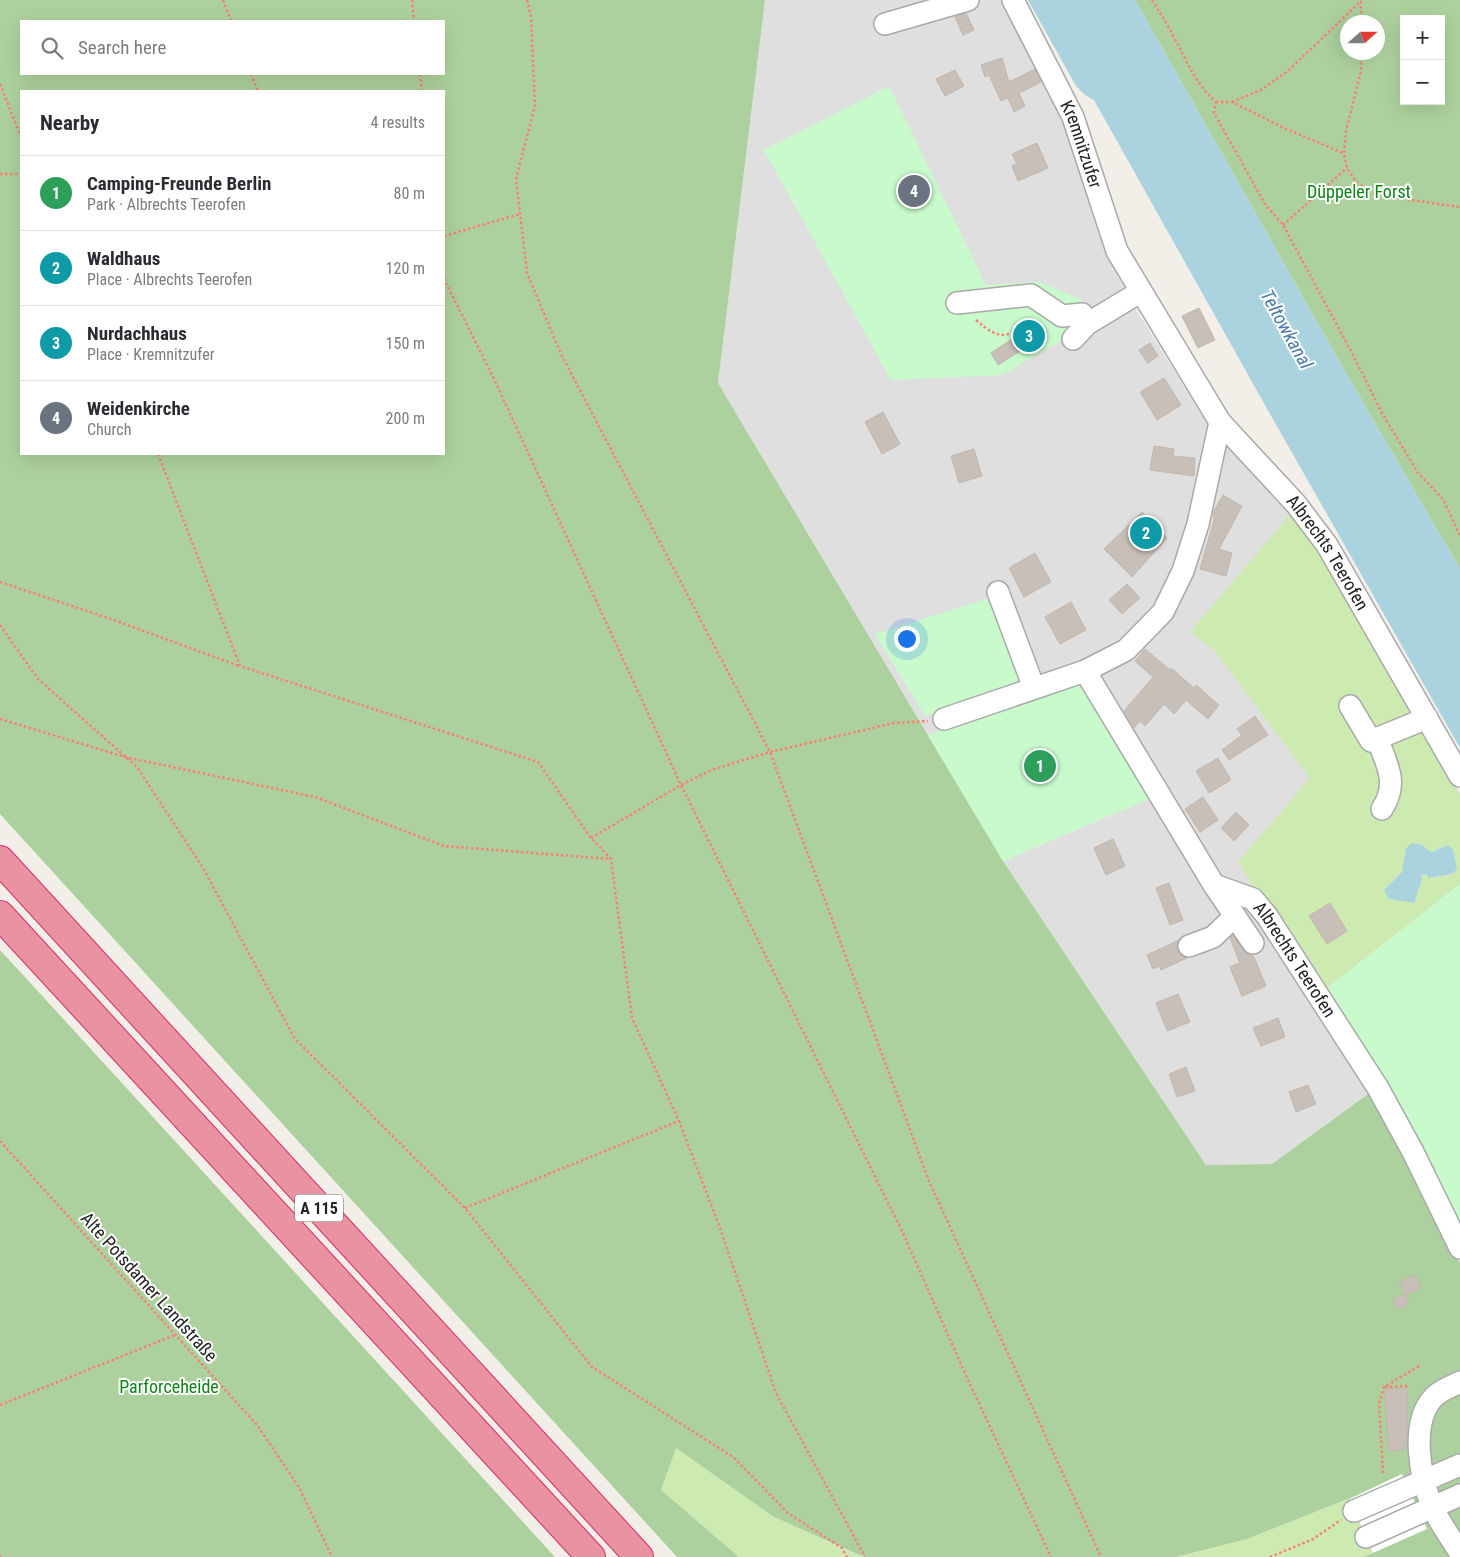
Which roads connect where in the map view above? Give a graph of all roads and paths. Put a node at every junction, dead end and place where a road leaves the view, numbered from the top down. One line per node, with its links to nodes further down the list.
1 (223, 0): 9 (path)
2 (412, 0): 10 (path)
3 (527, 0): 26 (path)
4 (968, 0): 11 (street)
5 (1013, 0): 30 (street, Kremnitzufer)
6 (1152, 0): 18 (path)
7 (1360, 0): 8 (path); 19 (path)
8 (1361, 15)
9 (231, 20)
10 (414, 20)
11 (885, 24)
12 (1361, 60): 21 (path)
13 (251, 75): 16 (path)
14 (420, 75): 17 (path)
15 (0, 84): 20 (path)
16 (258, 90)
17 (422, 90)
18 (1216, 102): 19 (path); 27 (path)
19 (1232, 102): 21 (path)
20 (20, 134)
21 (1344, 153): 22 (path)
22 (1347, 168): 25 (path); 27 (path)
23 (0, 174): 24 (path)
24 (20, 174)
25 (1460, 208)
26 (520, 214): 28 (path); 49 (path)
27 (1283, 225): 37 (path)
28 (445, 236)
29 (445, 281): 52 (path)
30 (1140, 292): 33 (street); 35 (street, Albrechts Teerofen)
31 (957, 303): 32 (street); 32 (path)
32 (1062, 316): 33 (street)
33 (1087, 324): 34 (street)
34 (1073, 339)
35 (1220, 422): 42 (street); 45 (street, Albrechts Teerofen)
36 (158, 455): 41 (path)
37 (1460, 536)
38 (0, 582): 41 (path)
39 (998, 592): 43 (street)
40 (0, 625): 50 (path)
41 (240, 666): 54 (path)
42 (1082, 676): 43 (street); 57 (street)
43 (1034, 688): 47 (street)
44 (1350, 706): 48 (street)
45 (1427, 718): 48 (street); 51 (street, Albrechts Teerofen)
46 (0, 719): 50 (path)
47 (944, 719): 49 (path)
48 (1377, 738): 53 (street)
49 (770, 752): 52 (path); 86 (path)
50 (125, 757): 55 (path); 64 (path)
51 (1460, 776)
52 (681, 785): 54 (path); 85 (path)
53 (1382, 809)
54 (591, 838): 55 (path)
55 (611, 859): 62 (path)
56 (0, 860): 82 (highway, A 115)
57 (1214, 885): 59 (street); 65 (street, Albrechts Teerofen)
58 (0, 915): 81 (highway, A 115)
59 (1235, 916): 60 (street); 61 (street)
60 (1253, 943)
61 (1189, 946)
62 (679, 1120): 64 (path); 84 (path)
63 (0, 1141): 66 (path, Alte Potsdamer Landstraße)
64 (465, 1208): 83 (path)
65 (1460, 1248)
66 (175, 1335): 71 (path); 80 (path, Alte Potsdamer Landstraße)
67 (1421, 1365): 69 (path)
68 (1460, 1382): 74 (street)
69 (1384, 1386): 70 (path); 73 (path)
70 (1408, 1386)
71 (0, 1405)
72 (1460, 1464): 74 (street)
73 (1383, 1473)
74 (1416, 1484): 76 (street); 77 (street)
75 (1460, 1495): 76 (street)
76 (1426, 1510): 78 (street); 79 (street)
77 (1354, 1511): 87 (path)
78 (1366, 1536)
79 (1460, 1553)
80 (332, 1557)
81 (591, 1557)
82 (639, 1557)
83 (847, 1557)
84 (865, 1557)
85 (1051, 1557)
86 (1102, 1557)
87 (1270, 1557)

